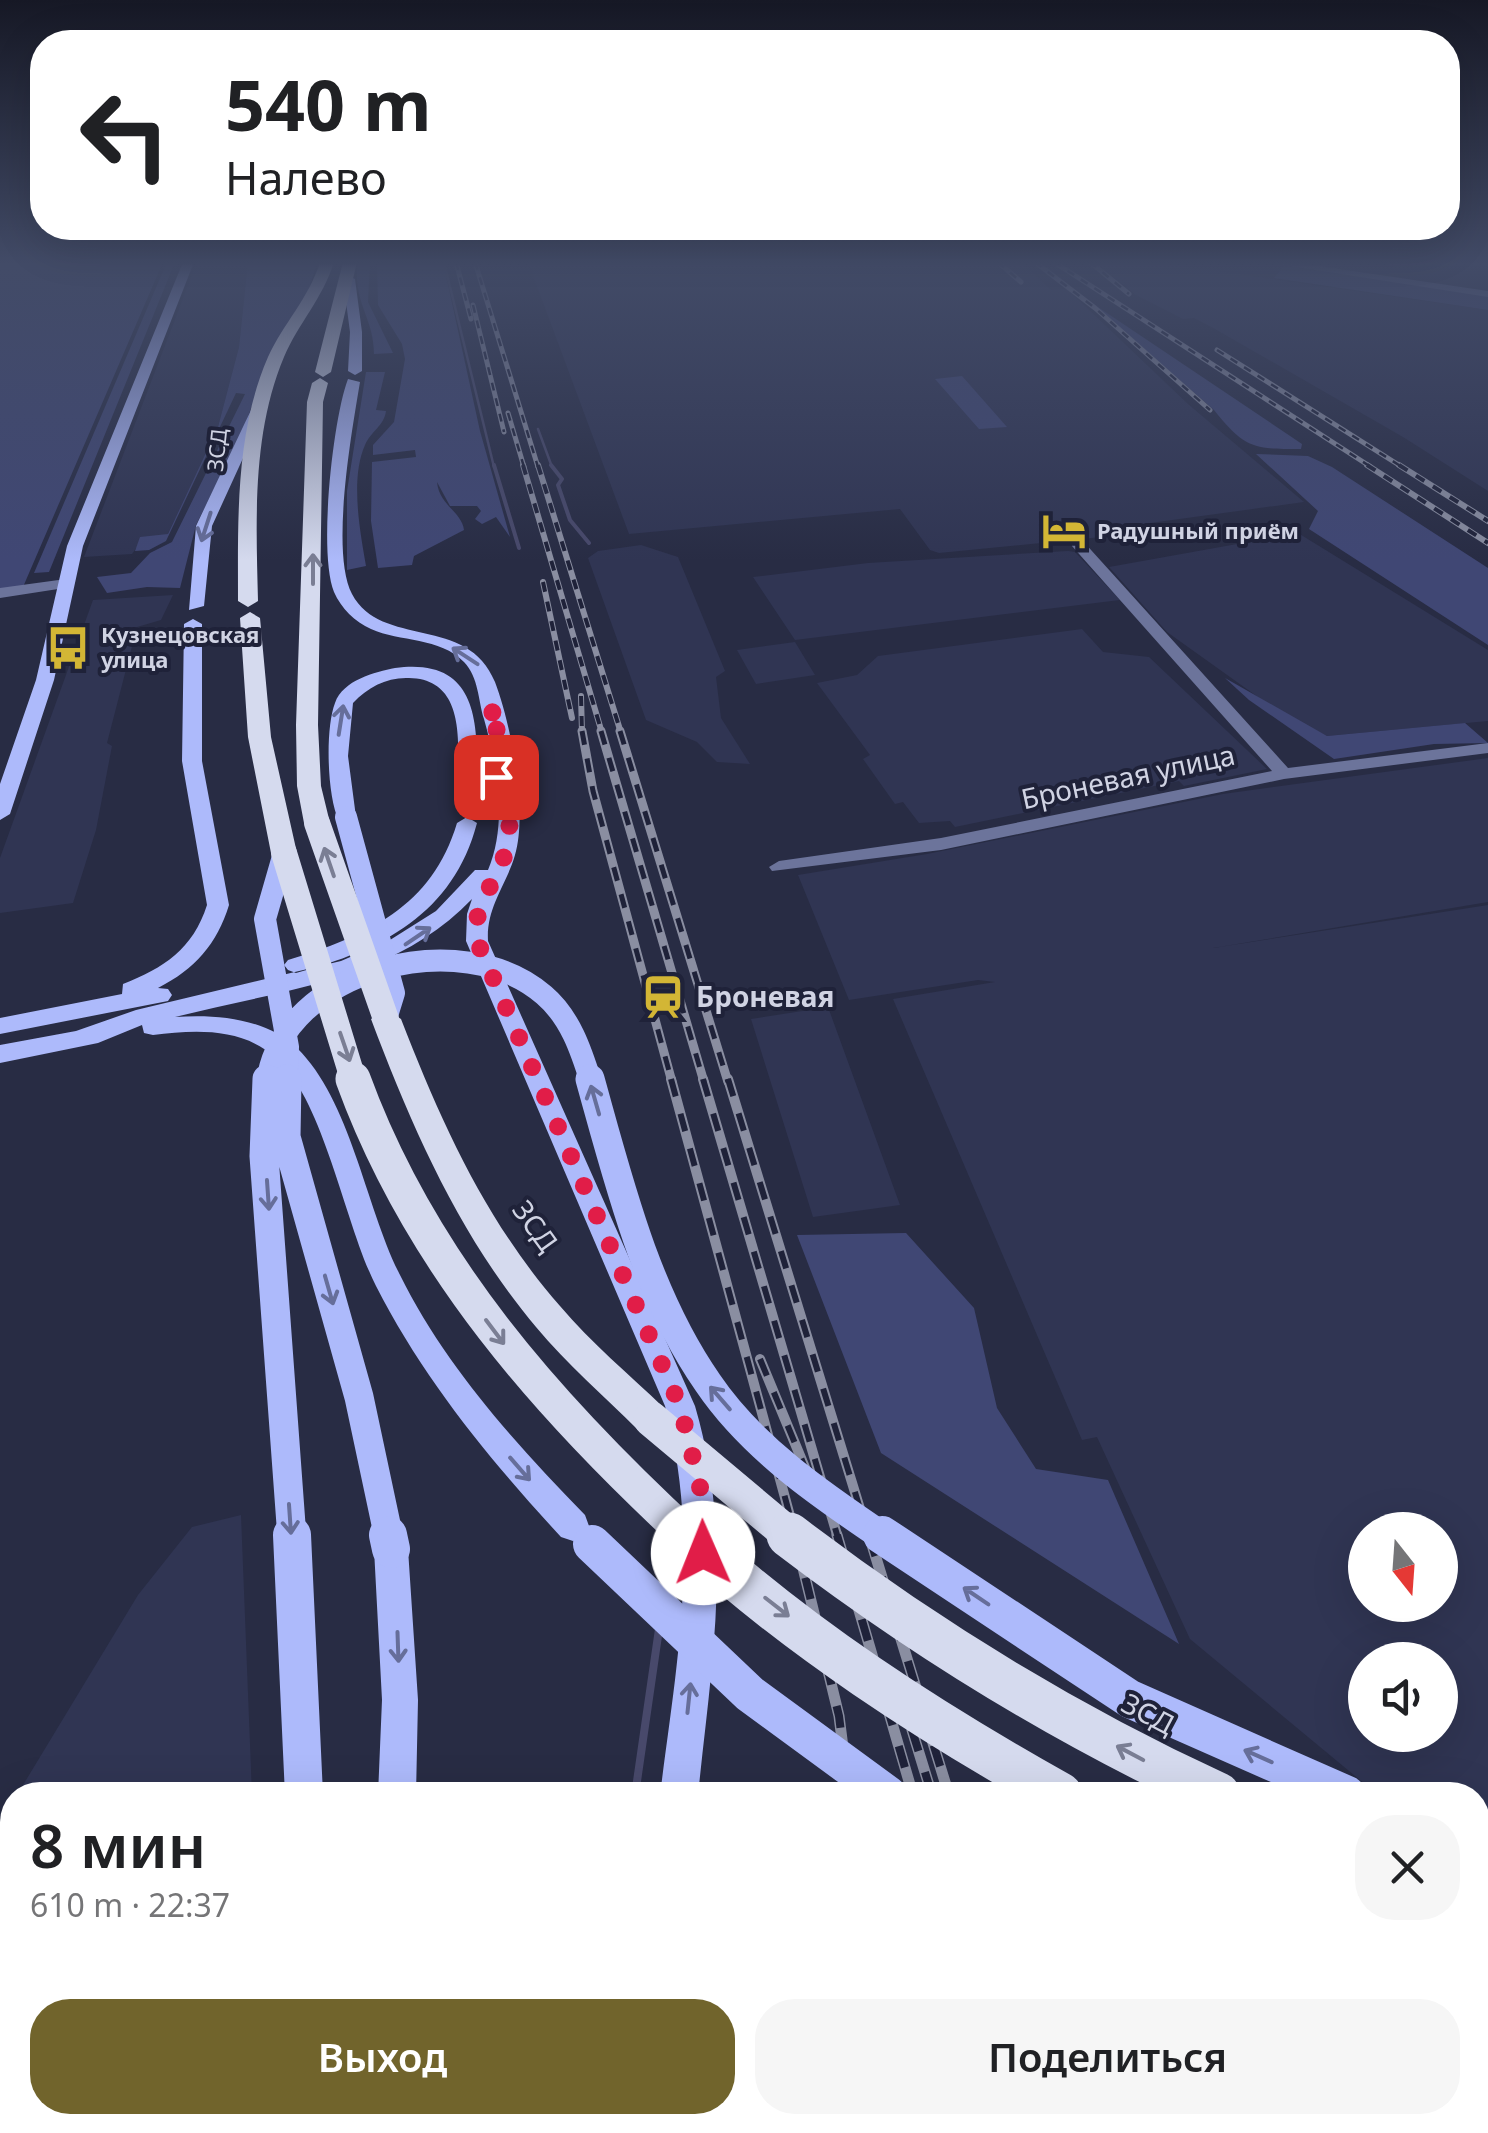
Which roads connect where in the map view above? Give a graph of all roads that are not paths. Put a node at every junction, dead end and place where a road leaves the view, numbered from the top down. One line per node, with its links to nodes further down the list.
1 (139, 362): 8 (main road)
2 (149, 362): 8 (main road)
3 (274, 362): 6 (highway, ЗСД)
4 (326, 362): 20 (highway, ЗСД, one-way to 4, bridge)
5 (355, 362): 10 (main road, one-way to 5)
6 (260, 406): 15 (highway, ЗСД); 17 (main road, one-way to 17)
7 (1077, 544): 12 (street)
8 (60, 585): 9 (street); 13 (main road); 14 (main road)
9 (0, 593)
10 (492, 705): 22 (main road, one-way to 10); 26 (main road, one-way to 10)
11 (1488, 748): 12 (street, Броневая улица)
12 (1284, 774): 16 (street, Броневая улица)
13 (0, 775)
14 (0, 814)
15 (281, 842): 25 (main road, one-way to 25, bridge); 28 (highway, ЗСД, one-way to 28, bridge)
16 (779, 867)
17 (88, 1006): 19 (main road); 20 (main road, one-way to 17, bridge)
18 (0, 1014): 19 (main road)
19 (48, 1014): 21 (main road)
20 (386, 1020): 29 (highway, ЗСД, one-way to 20, bridge)
21 (0, 1026)
22 (85, 1036): 23 (main road); 27 (main road, one-way to 27, bridge)
23 (0, 1054)
24 (304, 1782): 30 (main road, one-way to 24, bridge)
25 (397, 1782)
26 (680, 1782)
27 (870, 1782)
28 (1039, 1782)
29 (1192, 1782)
30 (1318, 1782)

